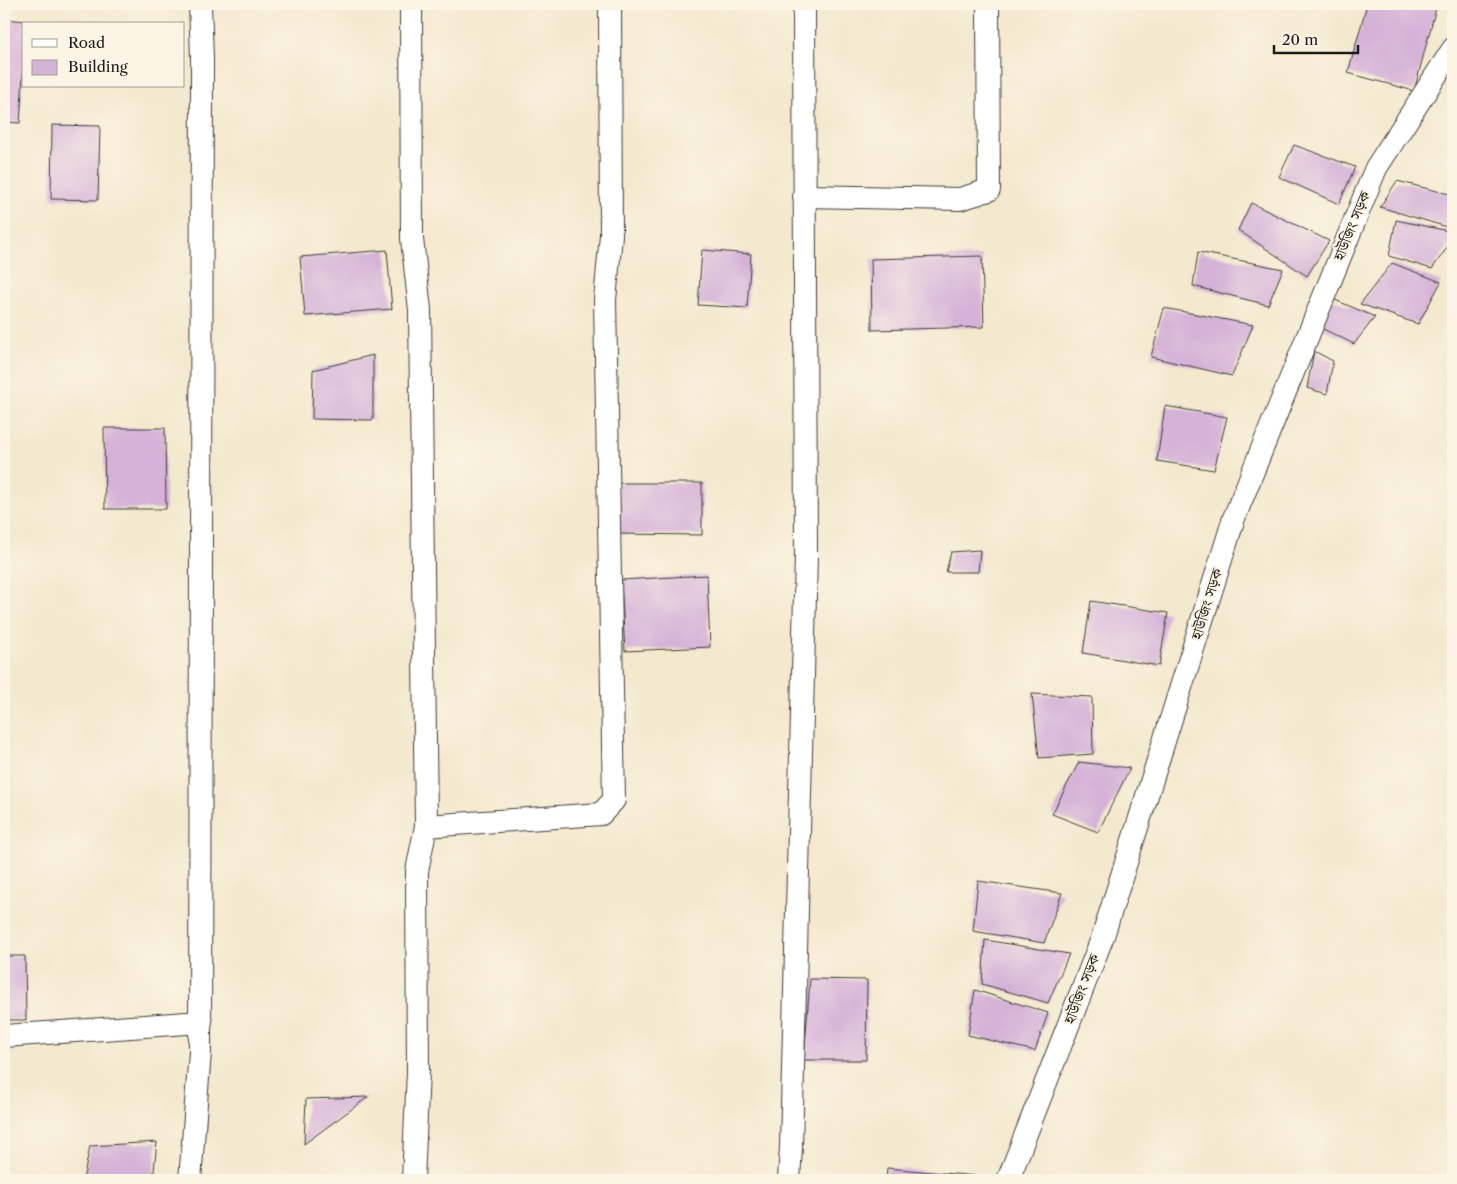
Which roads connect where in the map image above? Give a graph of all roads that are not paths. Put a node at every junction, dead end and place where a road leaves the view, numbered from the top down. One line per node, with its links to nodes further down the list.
1 (200, 4): 9 (street)
2 (411, 4): 8 (street)
3 (610, 4): 8 (street)
4 (804, 4): 7 (street)
5 (988, 4): 7 (street)
6 (1453, 49): 14 (street, হাউজিং সড়ক)
7 (804, 196): 13 (street)
8 (426, 826): 12 (street)
9 (200, 1022): 10 (street); 11 (street)
10 (4, 1036)
11 (190, 1180)
12 (413, 1180)
13 (789, 1180)
14 (1008, 1180)

